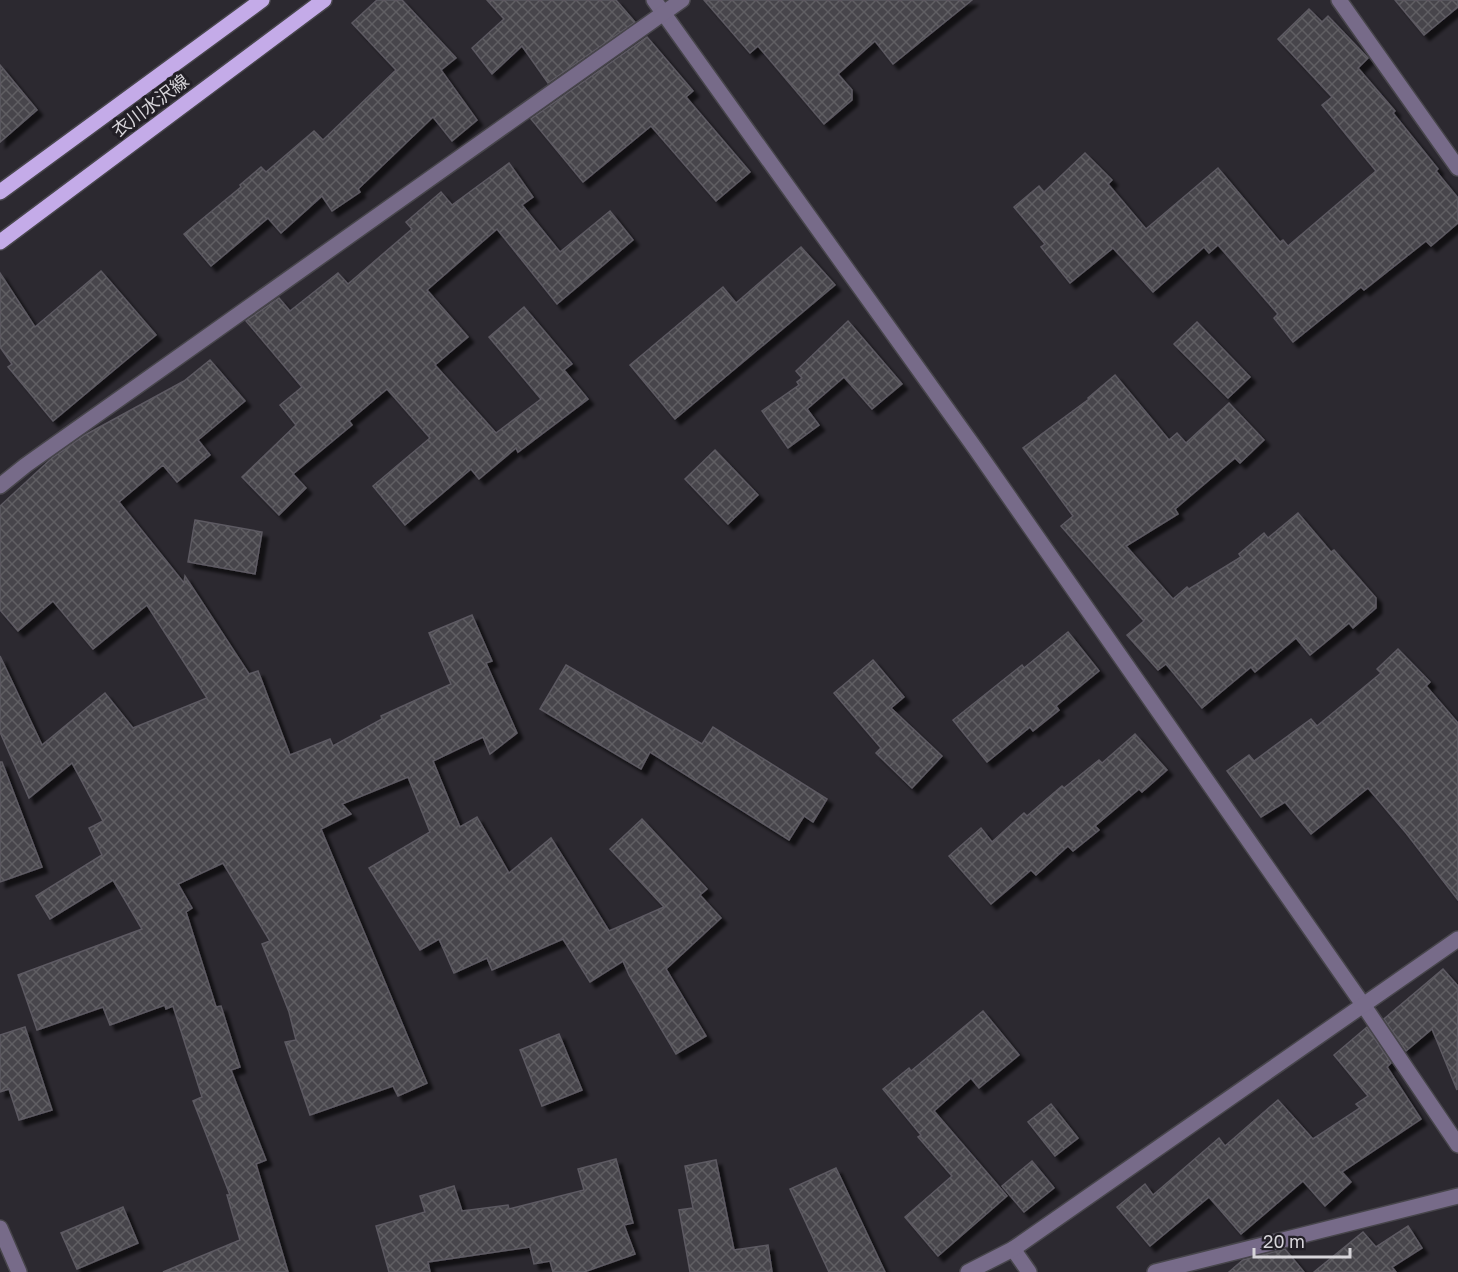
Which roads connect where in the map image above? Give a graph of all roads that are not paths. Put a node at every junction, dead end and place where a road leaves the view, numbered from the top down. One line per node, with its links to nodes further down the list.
1 (262, 0): 8 (main road, 衣川水沢線)
2 (324, 0): 9 (main road, 衣川水沢線)
3 (654, 0): 6 (street)
4 (682, 0): 6 (street)
5 (1339, 0): 7 (street)
6 (663, 13): 10 (street); 12 (street)
7 (1458, 168)
8 (0, 192)
9 (0, 242)
10 (0, 486)
11 (1458, 939): 12 (street)
12 (1364, 1006): 13 (street); 16 (street)
13 (1458, 1145)
14 (1458, 1196): 20 (street)
15 (0, 1228): 17 (street)
16 (1013, 1249): 18 (street); 19 (street)
17 (19, 1272)
18 (968, 1272)
19 (1029, 1272)
20 (1155, 1272)

